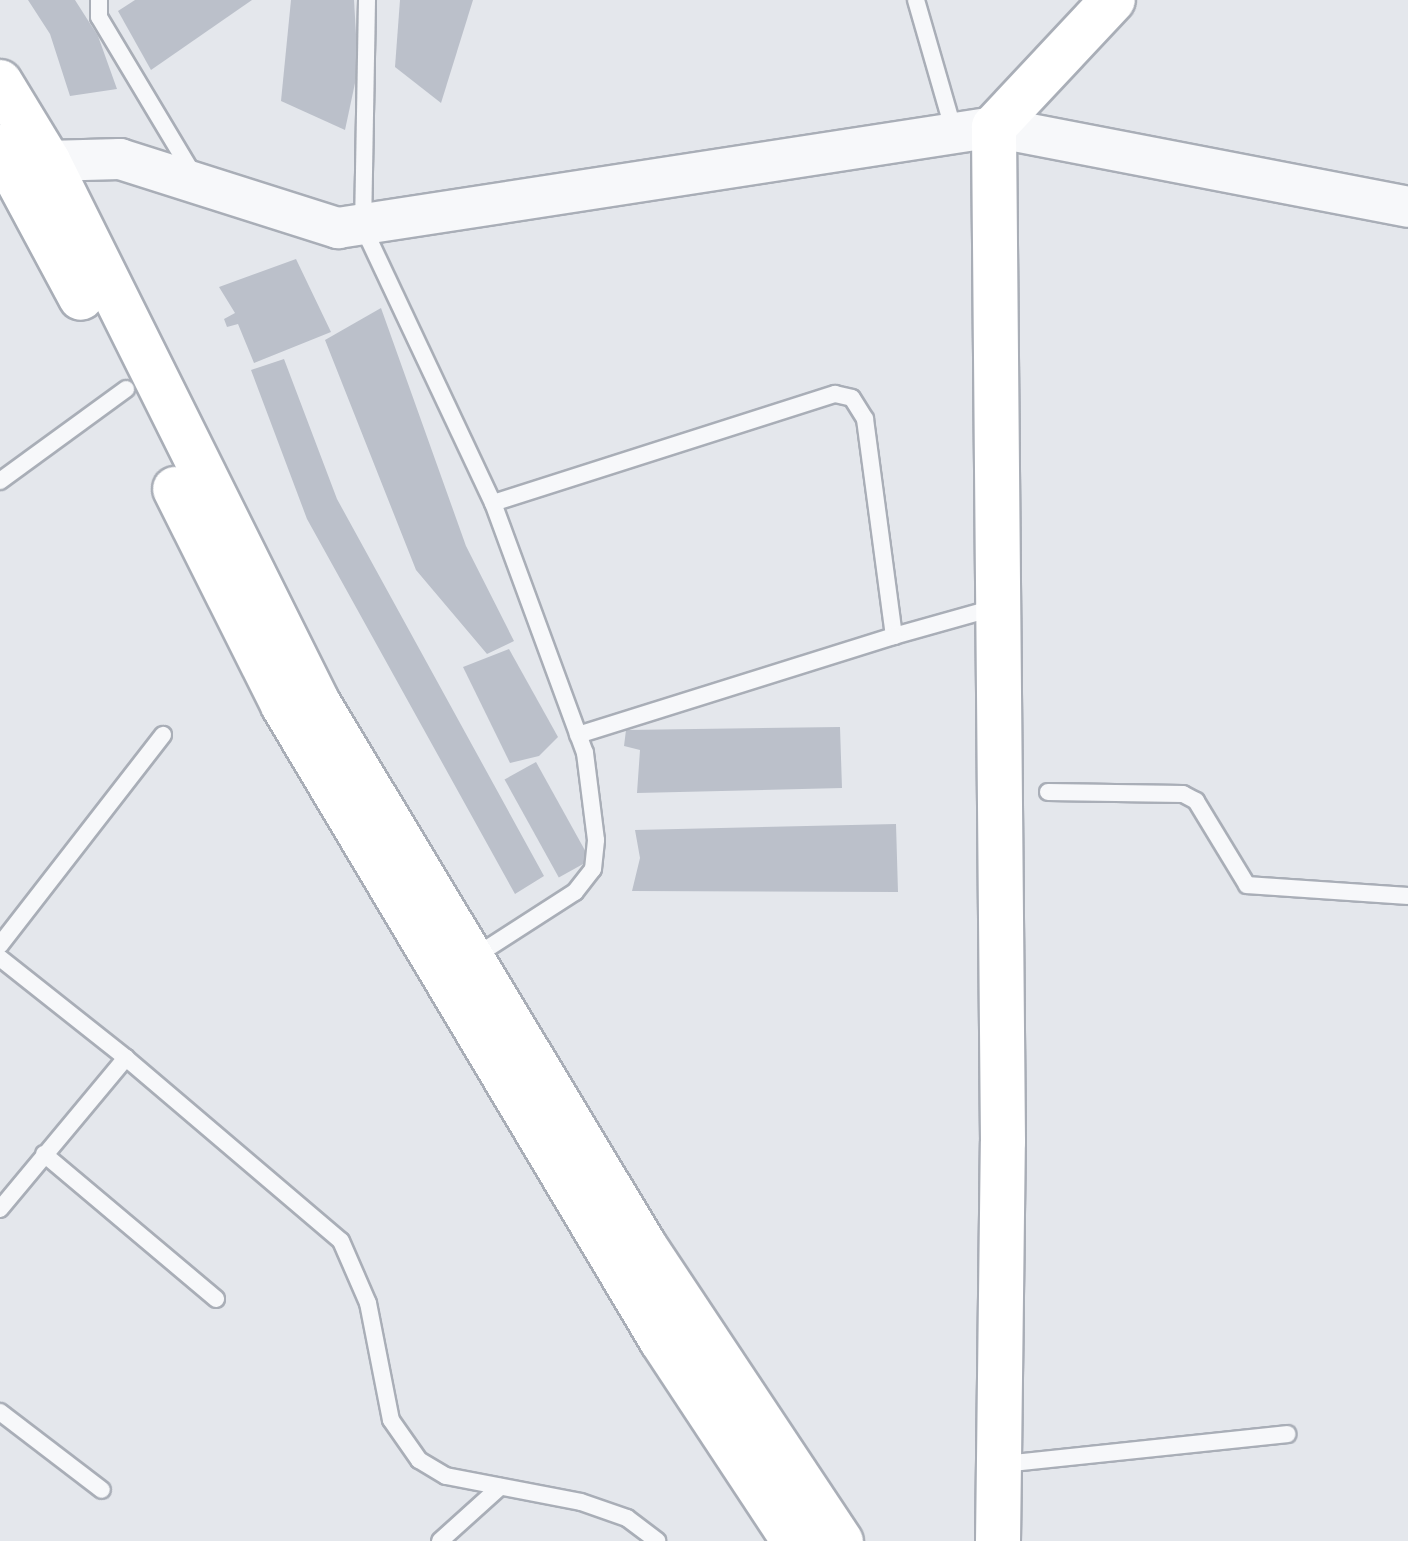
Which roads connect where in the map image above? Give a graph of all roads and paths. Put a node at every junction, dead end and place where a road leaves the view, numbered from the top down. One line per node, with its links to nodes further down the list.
1 (99, 0): 8 (lane)
2 (367, 0): 10 (lane)
3 (916, 0): 6 (lane)
4 (1113, 0): 6 (main road)
5 (0, 82): 7 (main road)
6 (974, 130): 9 (street); 10 (street); 14 (main road)
7 (21, 160): 8 (street); 11 (main road); 21 (main road)
8 (195, 178): 10 (street)
9 (1408, 207)
10 (363, 227): 13 (lane)
11 (126, 389): 12 (lane); 34 (main road)
12 (0, 481)
13 (493, 503): 15 (lane); 17 (lane)
14 (998, 606): 15 (lane); 29 (main road)
15 (894, 636): 17 (lane)
16 (163, 735): 20 (lane)
17 (578, 735): 21 (lane)
18 (1048, 792): 19 (lane)
19 (1408, 896)
20 (0, 945)
21 (474, 957): 35 (main road)
22 (0, 958): 23 (lane)
23 (126, 1058): 24 (lane); 30 (lane)
24 (44, 1154): 25 (lane); 26 (lane)
25 (0, 1209)
26 (216, 1299)
27 (0, 1412): 31 (lane)
28 (1287, 1434): 29 (lane)
29 (999, 1465): 36 (main road)
30 (500, 1487): 32 (lane); 33 (lane)
31 (102, 1490)
32 (440, 1541)
33 (657, 1541)
34 (794, 1541)
35 (841, 1541)
36 (998, 1541)

